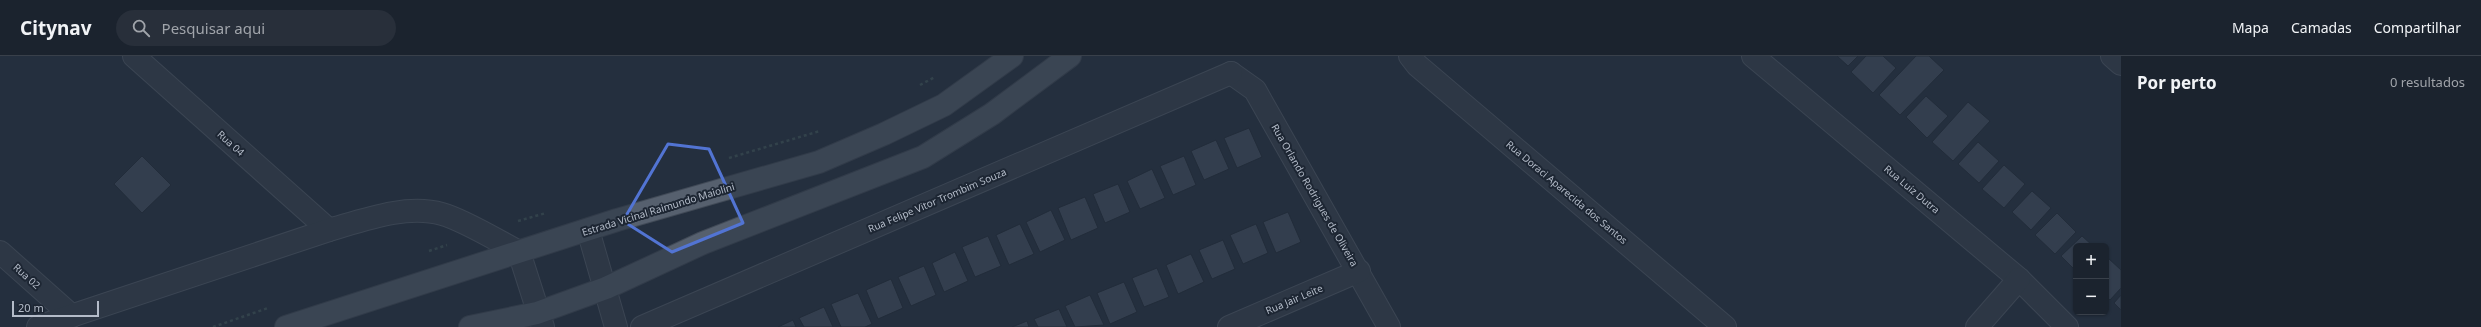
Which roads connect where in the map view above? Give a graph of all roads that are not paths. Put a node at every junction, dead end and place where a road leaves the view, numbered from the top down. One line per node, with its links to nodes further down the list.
1 (134, 56): 9 (street, Rua 04)
2 (1012, 56): 10 (main road, Estrada Vicinal Raimundo Maiolini)
3 (1070, 56): 15 (main road)
4 (1410, 56): 25 (street, Rua Doraci Aparecida dos Santos)
5 (1753, 56): 14 (street, Rua Luiz Dutra)
6 (2112, 56): 8 (street)
7 (1234, 64): 13 (street, Rua Orlando Rodrigues de Oliveira); 22 (street, Rua Felipe Vitor Trombim Souza)
8 (2121, 64)
9 (329, 230): 12 (street); 16 (street)
10 (588, 230): 12 (main road, Estrada Vicinal Raimundo Maiolini); 15 (street)
11 (0, 252): 16 (street, Rua 02)
12 (519, 252): 17 (street); 19 (main road, Estrada Vicinal Raimundo Maiolini)
13 (1358, 271): 23 (street, Rua Jair Leite); 24 (street, Rua Orlando Rodrigues de Oliveira)
14 (2019, 279): 26 (street); 27 (street, Rua Luiz Dutra)
15 (606, 288): 17 (main road); 21 (street)
16 (72, 316): 18 (street)
17 (540, 320): 20 (main road)
18 (38, 327)
19 (286, 327)
20 (470, 327)
21 (616, 327)
22 (642, 327)
23 (1229, 327)
24 (1389, 327)
25 (1725, 327)
26 (1977, 327)
27 (2067, 327)

